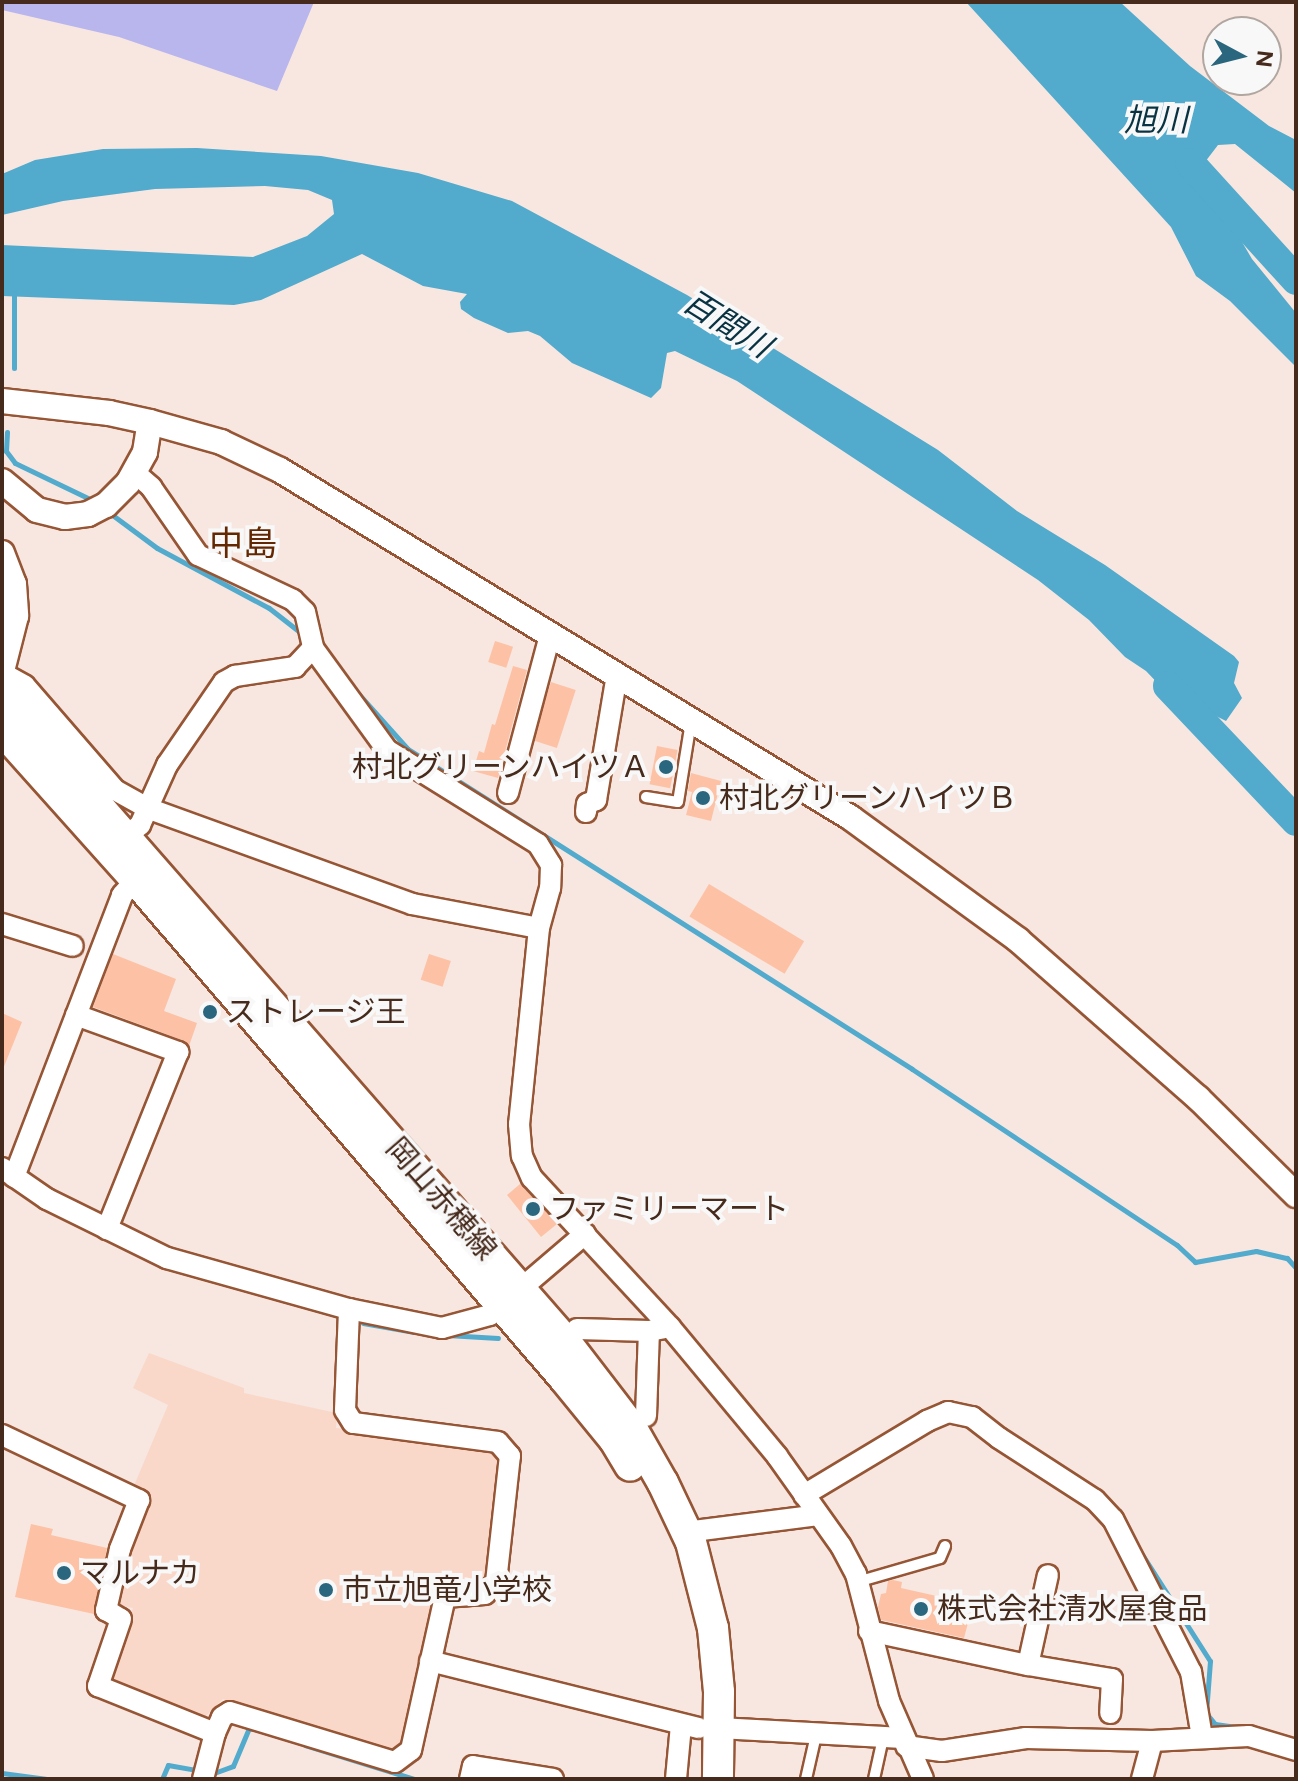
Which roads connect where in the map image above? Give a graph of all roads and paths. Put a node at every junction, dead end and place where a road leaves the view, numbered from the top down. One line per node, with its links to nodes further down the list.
1 (2, 401): 2 (street)
2 (150, 422): 3 (street); 7 (street)
3 (131, 478): 4 (street); 8 (street)
4 (2, 481)
5 (2, 553): 9 (street)
6 (2, 612): 9 (street)
7 (550, 635): 10 (street); 14 (street)
8 (313, 648): 16 (street); 21 (street)
9 (4, 665): 16 (street)
10 (617, 675): 12 (street); 17 (street)
11 (2, 696): 18 (main road, 岡山赤穂線)
12 (692, 720): 15 (lane); 25 (street)
13 (2, 730): 19 (main road, 岡山赤穂線)
14 (508, 793)
15 (646, 797)
16 (147, 808): 18 (street); 21 (street)
17 (586, 812)
18 (126, 836): 28 (main road, 岡山赤穂線)
19 (136, 880): 23 (street); 28 (main road, 岡山赤穂線)
20 (2, 924): 22 (street)
21 (539, 928): 27 (street)
22 (73, 946)
23 (76, 1015): 24 (street); 26 (street)
24 (8, 1172): 26 (street)
25 (1296, 1195)
26 (107, 1229): 29 (street)
27 (585, 1234): 28 (street); 31 (street)
28 (511, 1298): 29 (street); 37 (main road, 岡山赤穂線); 45 (main road, 岡山赤穂線)
29 (349, 1309): 42 (street)
30 (577, 1329): 32 (street)
31 (676, 1334): 32 (street); 35 (street)
32 (649, 1337): 33 (street)
33 (646, 1416)
34 (2, 1435): 46 (street)
35 (804, 1495): 36 (street); 48 (street)
36 (818, 1515): 37 (street); 40 (street)
37 (686, 1532): 45 (main road, 岡山赤穂線)
38 (945, 1546): 40 (lane)
39 (1048, 1575): 43 (street)
40 (857, 1582): 41 (street)
41 (869, 1631): 43 (street); 49 (street)
42 (430, 1661): 45 (street); 46 (street)
43 (1028, 1665): 44 (street)
44 (1110, 1713)
45 (700, 1727): 47 (street); 55 (street); 56 (main road, 岡山赤穂線); 57 (main road, 岡山赤穂線)
46 (215, 1733): 52 (street)
47 (816, 1735): 49 (street); 58 (lane)
48 (1202, 1737): 50 (street); 51 (street)
49 (897, 1741): 50 (street); 59 (lane); 60 (street)
50 (1152, 1741): 61 (street)
51 (1296, 1750)
52 (203, 1779)
53 (470, 1779): 54 (street)
54 (553, 1779)
55 (676, 1779)
56 (698, 1779)
57 (718, 1779)
58 (806, 1779)
59 (874, 1779)
60 (923, 1779)
61 (1142, 1779)

